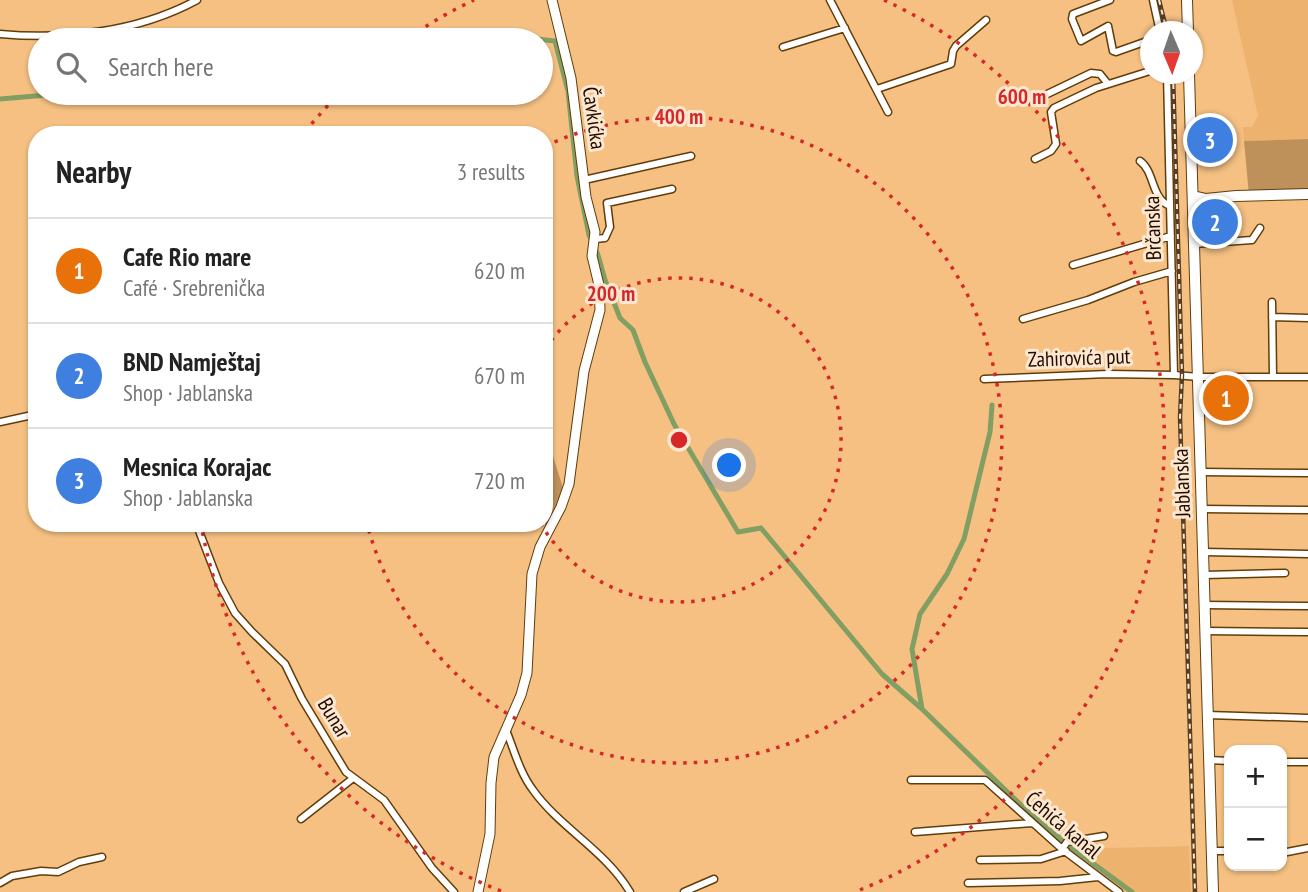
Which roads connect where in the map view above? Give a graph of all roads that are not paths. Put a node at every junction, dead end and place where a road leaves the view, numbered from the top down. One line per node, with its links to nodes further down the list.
1 (197, 0): 10 (street)
2 (552, 0): 26 (street, Čavkićka)
3 (830, 0): 11 (street)
4 (1110, 0): 14 (street)
5 (1153, 0): 8 (street)
6 (1187, 0): 9 (main road)
7 (986, 20): 20 (street)
8 (1158, 21)
9 (1188, 21)
10 (110, 28)
11 (845, 29): 15 (street); 20 (street)
12 (0, 34): 13 (street)
13 (28, 36)
14 (1140, 44)
15 (783, 47)
16 (1140, 74): 17 (street)
17 (1108, 84): 21 (street); 24 (street)
18 (1167, 84): 32 (street, Brčanska)
19 (1189, 84): 29 (main road, Jablanska)
20 (877, 89): 22 (street)
21 (1041, 97)
22 (888, 112)
23 (691, 156): 26 (street)
24 (1035, 159)
25 (1140, 161): 32 (street)
26 (584, 180): 36 (street, Čavkićka)
27 (672, 189): 36 (street)
28 (1308, 194): 30 (main road)
29 (1193, 195): 30 (main road); 31 (main road); 33 (main road, Jablanska)
30 (1236, 196): 31 (main road)
31 (1212, 199): 33 (main road)
32 (1170, 206): 35 (street, Brčanska)
33 (1194, 224): 37 (main road, Jablanska)
34 (1260, 228): 37 (street)
35 (1171, 236): 38 (street); 39 (street, Brčanska)
36 (594, 244): 55 (street, Čavkićka)
37 (1194, 244): 45 (main road, Jablanska)
38 (1073, 265)
39 (1172, 271): 43 (street); 44 (street, Brčanska)
40 (1272, 302): 41 (street)
41 (1272, 317): 42 (street); 46 (street)
42 (1308, 318)
43 (1023, 319)
44 (1178, 375): 45 (street, Zahirovića put); 48 (street, Zahirovića put)
45 (1199, 377): 46 (street, Zahirovića put); 51 (main road, Jablanska)
46 (1273, 377): 47 (street, Zahirovića put)
47 (1308, 377)
48 (984, 379)
49 (28, 416): 50 (street)
50 (0, 422)
51 (1201, 472): 52 (street); 53 (main road, Jablanska)
52 (1308, 473)
53 (1202, 509): 54 (street); 58 (main road, Jablanska)
54 (1308, 510)
55 (553, 522)
56 (199, 532): 73 (street, Bunar)
57 (548, 532): 68 (street, Čavkićka)
58 (1203, 552): 59 (street); 61 (main road, Jablanska)
59 (1308, 554)
60 (1285, 573): 61 (street)
61 (1204, 575): 62 (main road, Jablanska)
62 (1204, 605): 63 (street); 64 (main road, Jablanska)
63 (1308, 606)
64 (1205, 631): 65 (street); 66 (main road, Jablanska)
65 (1308, 632)
66 (1207, 715): 67 (street); 69 (main road, Jablanska)
67 (1308, 718)
68 (506, 730): 91 (street, Čavkićka); 92 (street)
69 (1209, 760): 70 (street); 81 (main road, Jablanska)
70 (1224, 761)
71 (1287, 762): 72 (street)
72 (1308, 762)
73 (352, 779): 75 (street); 90 (street, Bunar)
74 (911, 780): 76 (street, Ćehića kanal)
75 (301, 819)
76 (1032, 823): 77 (street); 79 (street, Ćehića kanal)
77 (915, 832)
78 (1104, 836): 79 (street)
79 (1065, 847): 85 (street); 86 (street, Ćehića kanal)
80 (1308, 848): 83 (street)
81 (1211, 851): 82 (street); 95 (main road, Jablanska)
82 (1224, 851)
83 (1287, 852)
84 (102, 857): 88 (street)
85 (980, 860)
86 (1098, 877): 89 (street); 94 (street, Ćehića kanal)
87 (713, 879): 93 (street)
88 (0, 883)
89 (968, 883)
90 (454, 892)
91 (478, 892)
92 (630, 892)
93 (684, 892)
94 (1119, 892)
95 (1213, 892)

